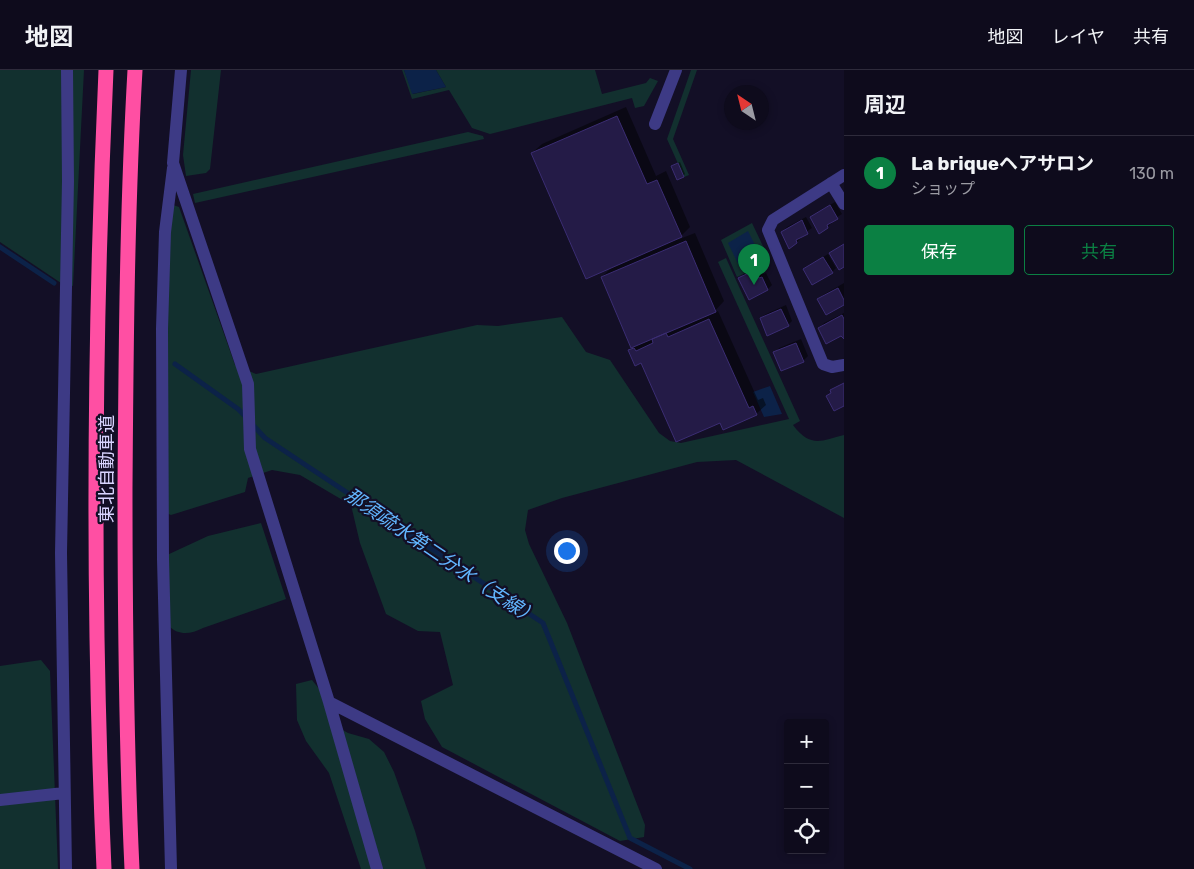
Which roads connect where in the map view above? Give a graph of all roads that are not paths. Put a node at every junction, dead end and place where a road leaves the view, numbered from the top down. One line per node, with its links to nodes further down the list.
1 (67, 70): 13 (street)
2 (106, 70): 16 (highway, 東北自動車道)
3 (135, 70): 17 (highway, 東北自動車道)
4 (181, 70): 7 (street)
5 (676, 70): 6 (street)
6 (655, 124)
7 (173, 163): 12 (street); 18 (street)
8 (844, 175): 9 (street)
9 (831, 183): 10 (street); 11 (street)
10 (844, 204)
11 (844, 365)
12 (329, 702): 19 (street); 20 (street)
13 (64, 793): 14 (street); 15 (street)
14 (0, 800)
15 (66, 869)
16 (104, 869)
17 (132, 869)
18 (171, 869)
19 (377, 869)
20 (656, 869)

